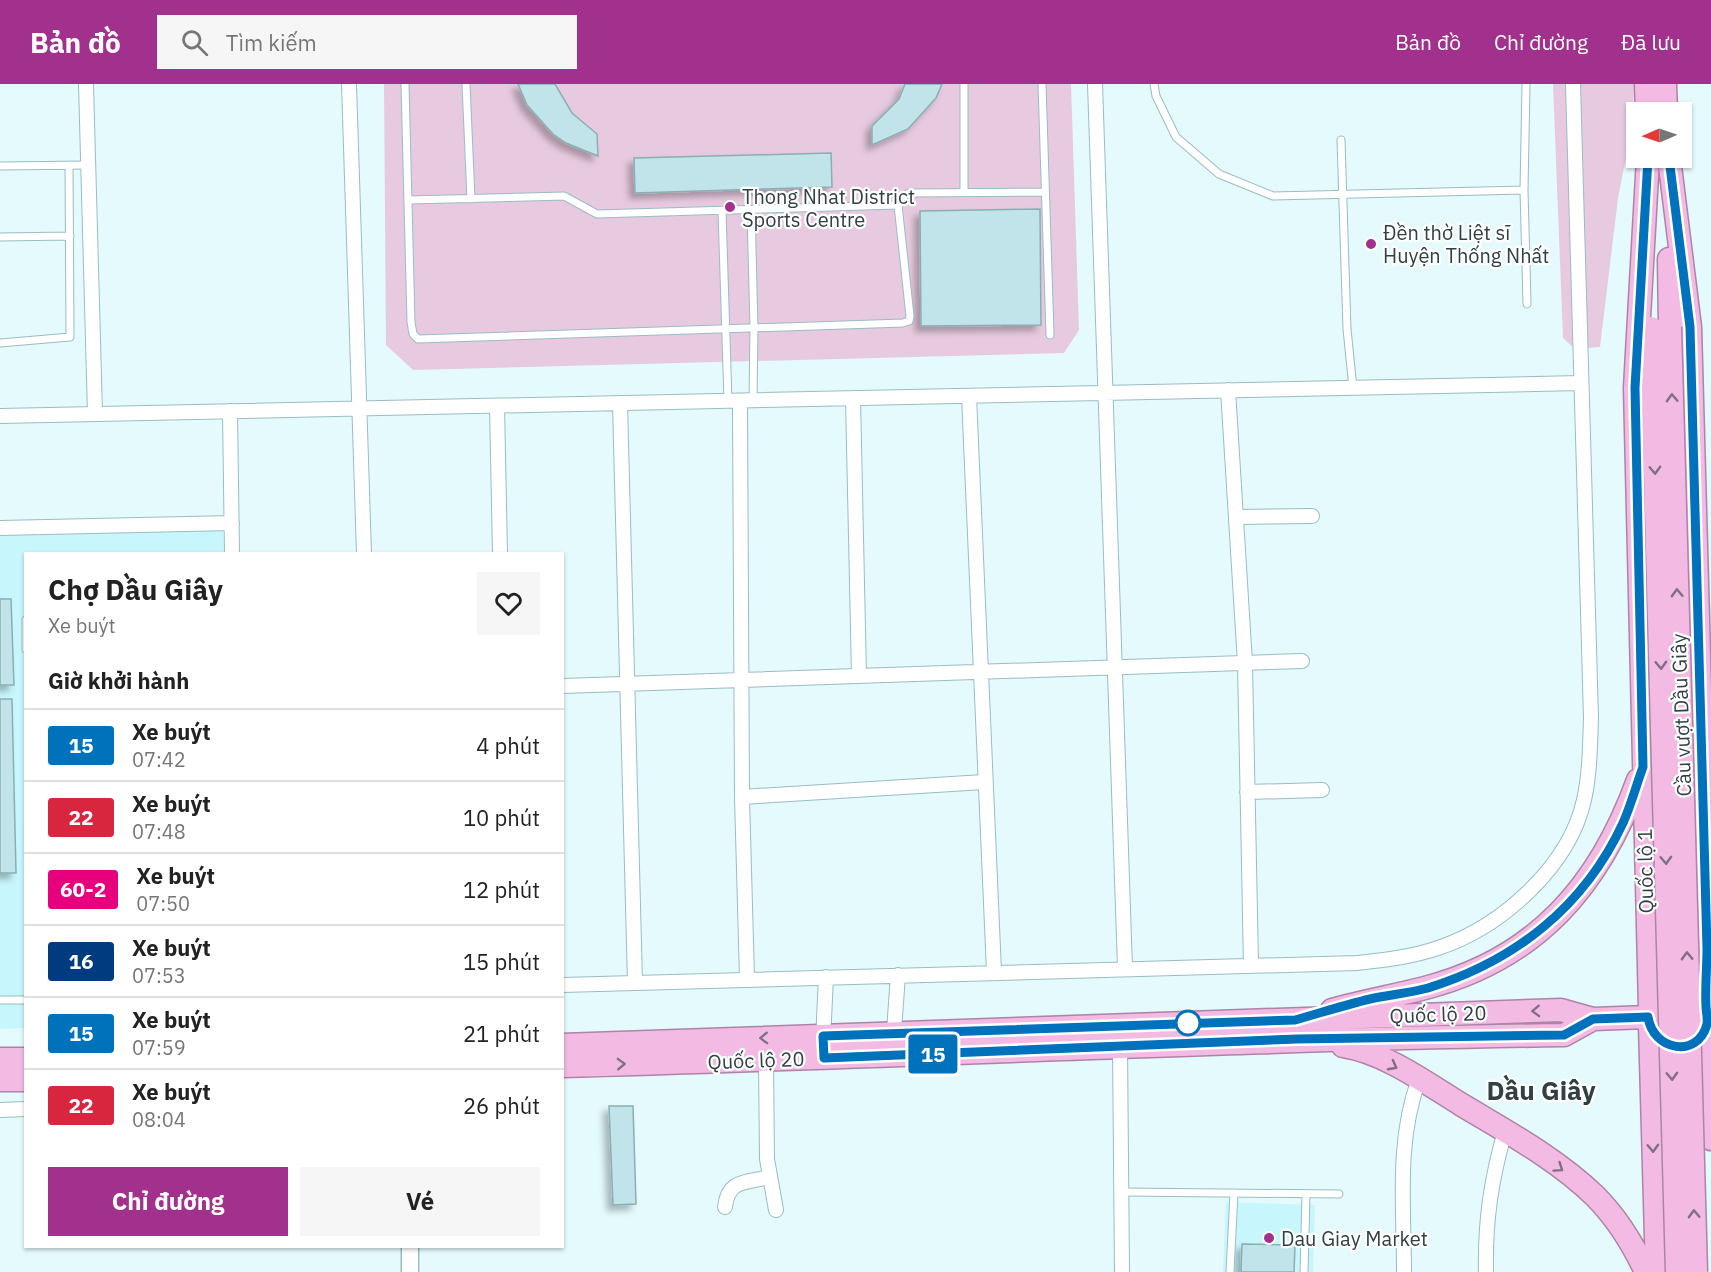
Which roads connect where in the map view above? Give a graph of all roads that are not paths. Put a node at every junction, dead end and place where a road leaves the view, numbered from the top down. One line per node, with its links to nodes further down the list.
1 (86, 84): 17 (street)
2 (349, 84): 49 (street)
3 (405, 84): 28 (lane)
4 (466, 84): 27 (lane)
5 (964, 84): 24 (lane)
6 (1041, 84): 25 (lane)
7 (1095, 84): 43 (street)
8 (1154, 84): 26 (lane)
9 (1526, 84): 23 (lane)
10 (1573, 84): 40 (street)
11 (1646, 84): 13 (highway)
12 (1665, 84): 14 (highway)
13 (1647, 102)
14 (1666, 102)
15 (1341, 140): 26 (lane)
16 (69, 165): 17 (lane); 18 (lane); 32 (lane)
17 (88, 165): 51 (street)
18 (0, 166)
19 (1648, 168): 22 (highway, Quốc lộ 1)
20 (1668, 168): 36 (highway, Cầu vượt Dầu Giây)
21 (1669, 168): 73 (highway)
22 (1648, 183): 36 (highway, Cầu vượt Dầu Giây); 68 (highway, Quốc lộ 1)
23 (1524, 190): 26 (lane); 34 (lane)
24 (964, 192): 25 (lane); 29 (lane)
25 (1045, 192): 38 (lane)
26 (1344, 197): 41 (lane)
27 (471, 199): 28 (lane); 31 (lane)
28 (408, 200): 37 (lane)
29 (898, 205): 30 (lane); 35 (lane)
30 (751, 210): 31 (lane); 35 (lane)
31 (722, 211): 37 (lane)
32 (70, 236): 33 (lane); 39 (lane)
33 (0, 237)
34 (1527, 304)
35 (754, 327): 37 (lane); 46 (lane)
36 (1661, 327): 120 (highway, Cầu vượt Dầu Giây, one-way to 120, bridge); 121 (highway, Cầu vượt Dầu Giây, one-way to 36, bridge)
37 (726, 329): 46 (lane)
38 (1050, 335)
39 (0, 343)
40 (1580, 383): 41 (street); 75 (street)
41 (1353, 388): 42 (street)
42 (1228, 390): 43 (street); 54 (street)
43 (1106, 393): 44 (street); 62 (street)
44 (969, 396): 45 (street); 63 (street)
45 (853, 398): 46 (street); 64 (street)
46 (740, 402): 47 (street); 65 (street)
47 (620, 403): 48 (street); 66 (street)
48 (497, 406): 49 (street); 59 (street)
49 (359, 408): 50 (street); 58 (street)
50 (230, 411): 51 (street); 55 (street)
51 (95, 414): 52 (street)
52 (0, 416)
53 (1312, 516): 54 (street)
54 (1238, 517): 61 (street)
55 (232, 523): 56 (street); 57 (street)
56 (0, 528)
57 (232, 552)
58 (364, 552)
59 (500, 552)
60 (1302, 661): 61 (street)
61 (1245, 663): 62 (street); 71 (street)
62 (1115, 667): 63 (street); 76 (street)
63 (981, 672): 64 (street); 69 (street)
64 (860, 676): 65 (street)
65 (742, 680): 66 (street); 72 (street)
66 (626, 684): 67 (street); 81 (street)
67 (564, 686)
68 (1643, 767): 86 (highway, Quốc lộ 1); 87 (highway)
69 (984, 782): 72 (street); 77 (street)
70 (1322, 790): 71 (street)
71 (1247, 792): 75 (street)
72 (742, 797): 80 (street)
73 (1707, 853): 74 (highway)
74 (1709, 948): 85 (highway)
75 (1251, 965): 76 (street)
76 (1125, 968): 77 (street)
77 (994, 972): 78 (street)
78 (898, 975): 79 (street); 88 (street)
79 (826, 977): 80 (street); 89 (street)
80 (747, 979): 81 (street)
81 (635, 982): 82 (street)
82 (564, 985)
83 (0, 1000): 84 (lane)
84 (24, 1000)
85 (1706, 1016): 86 (highway); 86 (highway); 103 (highway)
86 (1649, 1017): 87 (highway, Quốc lộ 20); 119 (highway, Quốc lộ 1, one-way to 119)
87 (1296, 1029): 88 (highway, Quốc lộ 20); 91 (highway, Quốc lộ 20); 97 (highway, one-way to 97)
88 (894, 1031): 89 (highway, Quốc lộ 20)
89 (823, 1036): 90 (highway, Quốc lộ 20, one-way to 90); 92 (street)
90 (564, 1045)
91 (1120, 1047): 92 (highway, Quốc lộ 20); 105 (street)
92 (824, 1058): 95 (highway, Quốc lộ 20)
93 (0, 1059): 94 (highway)
94 (24, 1059)
95 (766, 1060): 96 (highway, Quốc lộ 20, one-way to 95); 104 (street)
96 (564, 1066)
97 (1419, 1079): 102 (highway); 116 (street)
98 (0, 1080): 99 (highway)
99 (24, 1080)
100 (24, 1109): 101 (street)
101 (0, 1110)
102 (1505, 1131): 117 (street); 118 (highway, one-way to 118)
103 (1711, 1139)
104 (769, 1177): 109 (street); 110 (street)
105 (1123, 1192): 106 (lane); 113 (street)
106 (1234, 1193): 107 (lane); 114 (lane)
107 (1306, 1194): 108 (lane); 115 (lane)
108 (1339, 1194)
109 (725, 1207)
110 (776, 1210)
111 (410, 1248): 112 (street)
112 (410, 1272)
113 (1122, 1272)
114 (1230, 1272)
115 (1304, 1272)
116 (1404, 1272)
117 (1486, 1272)
118 (1646, 1272)
119 (1657, 1272)
120 (1677, 1272)
121 (1696, 1272)

